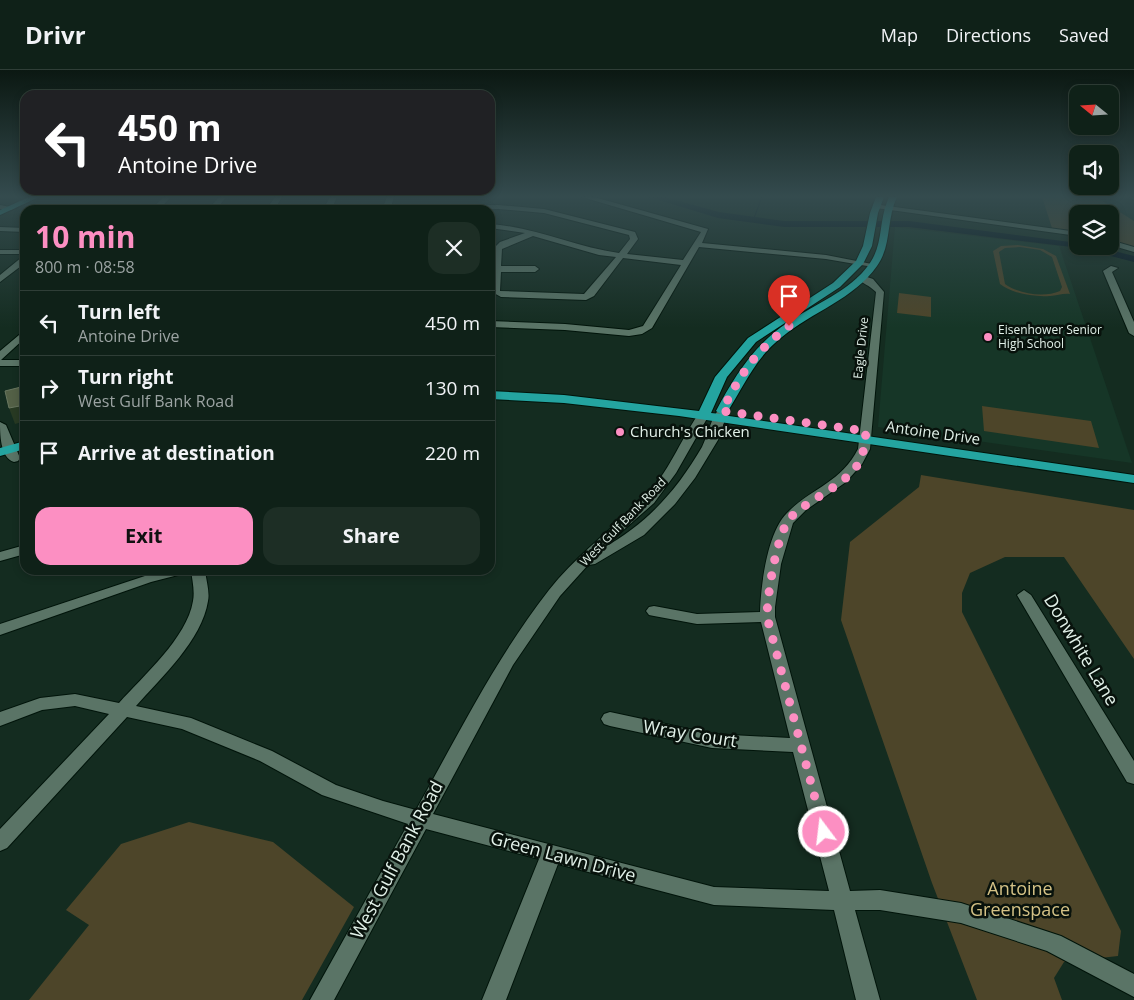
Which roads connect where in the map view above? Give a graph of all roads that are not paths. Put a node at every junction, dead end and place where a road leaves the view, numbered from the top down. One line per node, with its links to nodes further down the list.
1 (514, 240): 18 (street)
2 (559, 240): 12 (street)
3 (633, 240): 12 (street)
4 (700, 240): 7 (street)
5 (869, 240): 13 (main road, West Gulf Bank Road)
6 (882, 240): 16 (main road, West Gulf Bank Road)
7 (698, 244): 13 (street); 15 (street)
8 (1119, 245): 9 (street)
9 (1134, 250)
10 (0, 252): 11 (street)
11 (20, 252)
12 (620, 256): 15 (street); 18 (street)
13 (860, 262): 16 (street); 22 (main road, West Gulf Bank Road)
14 (20, 263): 20 (street)
15 (685, 264): 24 (street)
16 (873, 265): 21 (main road, West Gulf Bank Road)
17 (1114, 268): 25 (street)
18 (497, 269): 19 (street)
19 (535, 269)
20 (2, 277)
21 (861, 278): 23 (main road, West Gulf Bank Road); 39 (street, Eagle Drive)
22 (830, 289): 23 (main road); 28 (main road, West Gulf Bank Road)
23 (843, 293): 31 (main road, West Gulf Bank Road)
24 (495, 324)
25 (1134, 333)
26 (20, 338): 27 (street)
27 (0, 357)
28 (733, 359): 31 (main road); 32 (main road, West Gulf Bank Road)
29 (20, 363): 30 (street)
30 (0, 364)
31 (748, 364): 33 (main road, West Gulf Bank Road)
32 (718, 380): 33 (main road); 36 (main road, West Gulf Bank Road)
33 (735, 384): 37 (main road, West Gulf Bank Road)
34 (495, 386): 36 (main road, Antoine Drive)
35 (495, 395): 36 (main road, Antoine Drive)
36 (705, 412): 37 (main road, Antoine Drive); 42 (street, West Gulf Bank Road)
37 (720, 415): 39 (main road, Antoine Drive); 44 (street, West Gulf Bank Road)
38 (0, 425): 40 (street)
39 (865, 436): 43 (main road, Antoine Drive); 52 (street, Eagle Drive)
40 (12, 453): 41 (main road)
41 (0, 461)
42 (670, 473): 44 (street); 47 (street, West Gulf Bank Road)
43 (1128, 473)
44 (689, 478): 47 (street, West Gulf Bank Road)
45 (20, 551): 46 (street)
46 (0, 557)
47 (575, 572): 59 (street, West Gulf Bank Road)
48 (164, 575): 53 (street)
49 (198, 575): 54 (street)
50 (1024, 595): 58 (street, Donwhite Lane)
51 (654, 611): 52 (street)
52 (767, 617): 57 (street)
53 (0, 630)
54 (123, 710): 55 (street, Green Lawn Drive); 59 (street, Green Lawn Drive); 60 (street)
55 (0, 719)
56 (610, 719): 57 (street, Wray Court)
57 (801, 745): 62 (street)
58 (1134, 777)
59 (420, 819): 61 (street, Green Lawn Drive); 64 (street, West Gulf Bank Road)
60 (0, 842)
61 (551, 855): 62 (street, Green Lawn Drive); 65 (street)
62 (842, 901): 63 (street, Green Lawn Drive); 66 (street)
63 (1134, 986)
64 (322, 1000)
65 (494, 1000)
66 (868, 1000)

